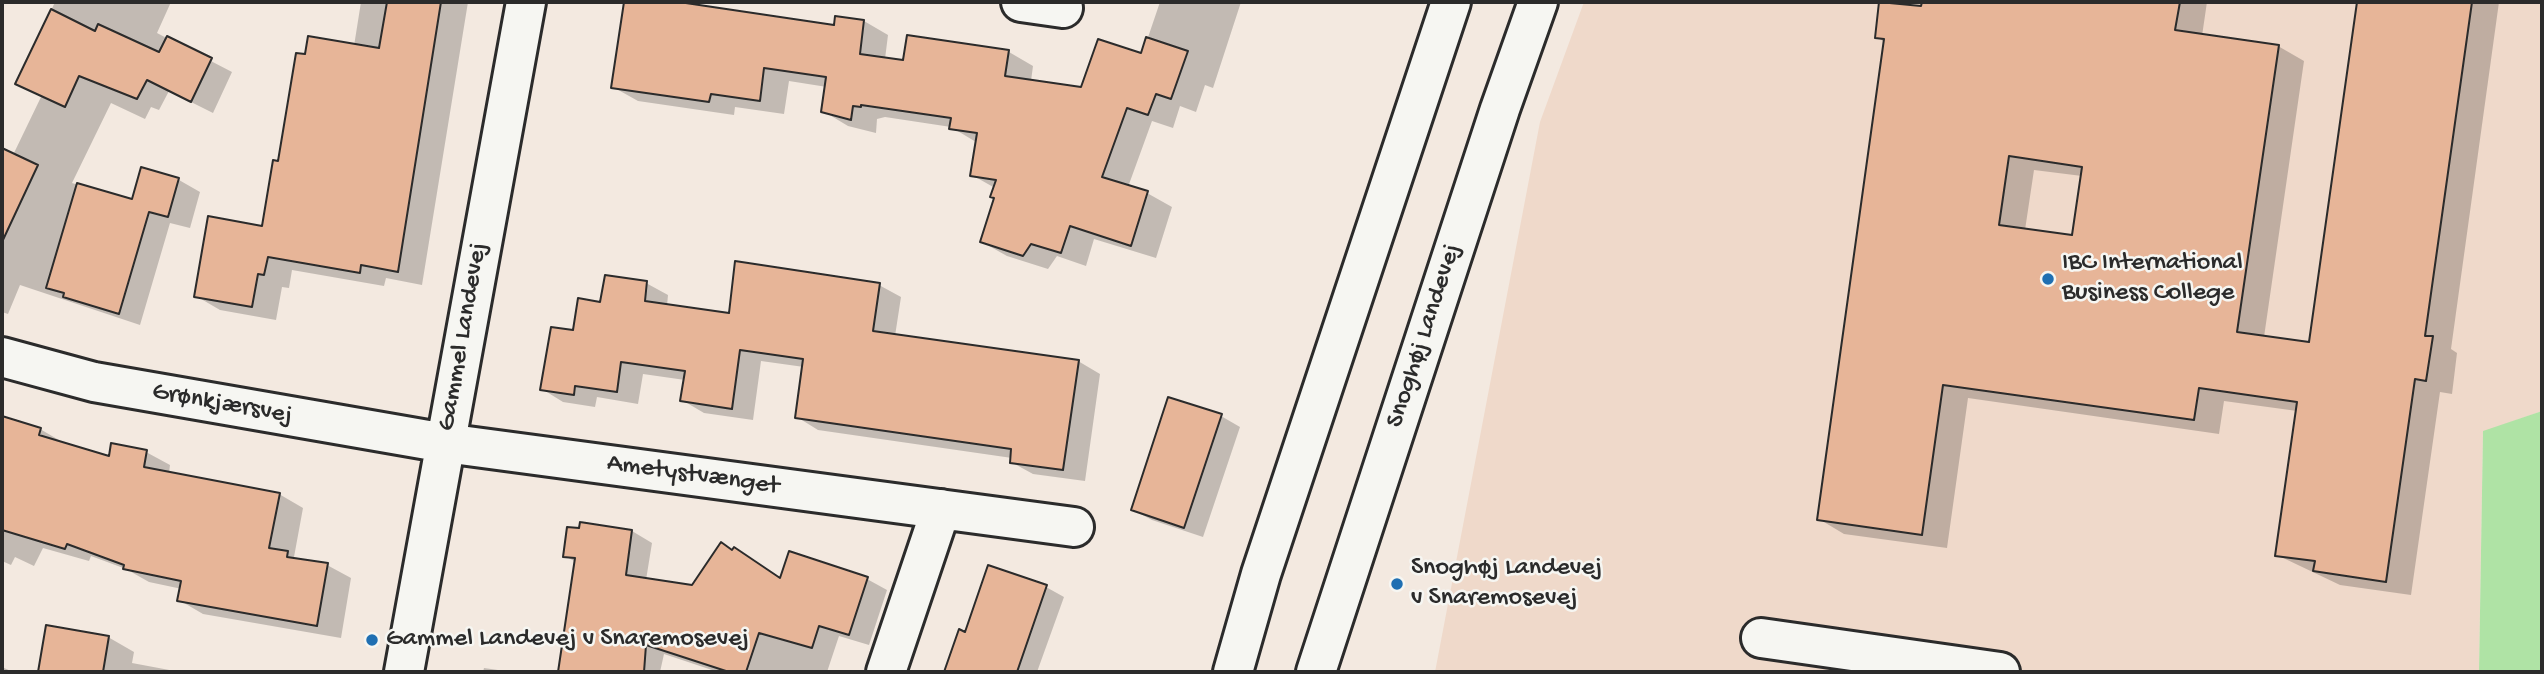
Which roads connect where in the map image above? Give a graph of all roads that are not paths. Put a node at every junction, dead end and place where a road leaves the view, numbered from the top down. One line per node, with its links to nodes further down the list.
1 (526, 2): 7 (street, Gammel Landevej)
2 (1021, 2): 5 (street)
3 (1451, 2): 10 (street)
4 (1538, 2): 16 (street, Snoghøj Landevej)
5 (1063, 8)
6 (2, 357): 7 (street, Grønkjærsvej)
7 (445, 443): 8 (street, Ametystvænget); 12 (street, Gammel Landevej)
8 (941, 509): 9 (street, Ametystvænget); 13 (street)
9 (1074, 527)
10 (1261, 574): 14 (street); 15 (street)
11 (1761, 638): 17 (street)
12 (404, 672)
13 (886, 672)
14 (1233, 672)
15 (1261, 672)
16 (1316, 672)
17 (2000, 672)

